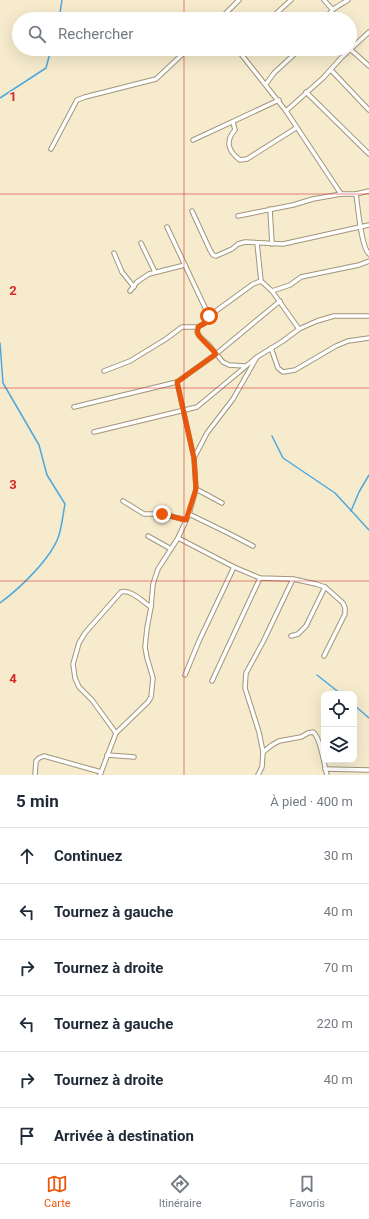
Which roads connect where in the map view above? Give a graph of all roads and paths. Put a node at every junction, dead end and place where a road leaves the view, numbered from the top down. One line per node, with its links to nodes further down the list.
1 (239, 0): 6 (street)
2 (291, 0): 7 (street)
3 (324, 0): 5 (street)
4 (348, 0): 5 (street)
5 (332, 9): 8 (street)
6 (227, 12)
7 (278, 12)
8 (330, 12)
9 (369, 32): 10 (street)
10 (357, 43)
11 (357, 55): 16 (street)
12 (181, 56): 28 (street)
13 (243, 56): 18 (street)
14 (292, 56): 18 (street)
15 (344, 56): 17 (street)
16 (369, 66)
17 (331, 70): 19 (street); 23 (street)
18 (266, 84): 20 (street)
19 (306, 92): 21 (street); 29 (street)
20 (278, 100): 22 (street); 25 (street)
21 (292, 105): 22 (street); 24 (street)
22 (282, 106): 24 (street)
23 (369, 110)
24 (286, 111): 26 (street)
25 (233, 122): 26 (street); 27 (street)
26 (296, 128): 31 (street)
27 (193, 140)
28 (51, 148)
29 (369, 154)
30 (369, 191): 32 (street)
31 (341, 194): 32 (street); 33 (street)
32 (356, 194): 38 (street)
33 (270, 210): 35 (street); 41 (street)
34 (192, 211): 40 (street)
35 (238, 216)
36 (369, 225): 38 (street)
37 (166, 227): 45 (street)
38 (361, 227): 41 (street); 43 (street)
39 (141, 243): 46 (street)
40 (257, 243): 41 (street); 47 (street)
41 (272, 244)
42 (114, 253): 48 (street)
43 (369, 254)
44 (369, 261): 50 (street)
45 (185, 266): 46 (street); 52 (street)
46 (155, 272): 48 (street)
47 (261, 281): 50 (street); 52 (street)
48 (134, 287): 49 (street)
49 (130, 291)
50 (272, 291): 51 (street)
51 (280, 301): 55 (street); 58 (street)
52 (209, 316): 54 (street)
53 (369, 316): 55 (street)
54 (198, 327): 58 (street); 61 (street)
55 (299, 329): 57 (street)
56 (369, 338): 57 (street)
57 (271, 348): 59 (street)
58 (216, 354): 60 (street); 62 (street)
59 (257, 357): 60 (street); 66 (street)
60 (245, 366): 64 (street)
61 (104, 371)
62 (177, 382): 63 (street); 64 (street)
63 (74, 407)
64 (183, 411): 65 (street); 66 (street)
65 (94, 432)
66 (194, 458): 67 (street)
67 (196, 489): 69 (street); 70 (street)
68 (123, 501): 71 (street)
69 (222, 503)
70 (189, 514): 71 (street); 74 (street)
71 (186, 520): 73 (street)
72 (148, 536): 75 (street)
73 (178, 538): 75 (street); 76 (street)
74 (253, 546)
75 (171, 549): 80 (street)
76 (234, 567): 77 (street); 83 (street)
77 (260, 578): 78 (street); 84 (street)
78 (293, 579): 79 (street); 86 (street)
79 (325, 587): 81 (street); 82 (street)
80 (151, 608): 85 (street); 85 (street)
81 (291, 636)
82 (324, 656)
83 (185, 675)
84 (212, 681)
85 (116, 733): 87 (street)
86 (263, 752): 89 (street); 93 (street)
87 (106, 755): 88 (street); 91 (street)
88 (134, 757)
89 (325, 769): 90 (street); 94 (street)
90 (369, 770)
91 (100, 773): 92 (street)
92 (35, 775)
93 (258, 775)
94 (327, 775)

